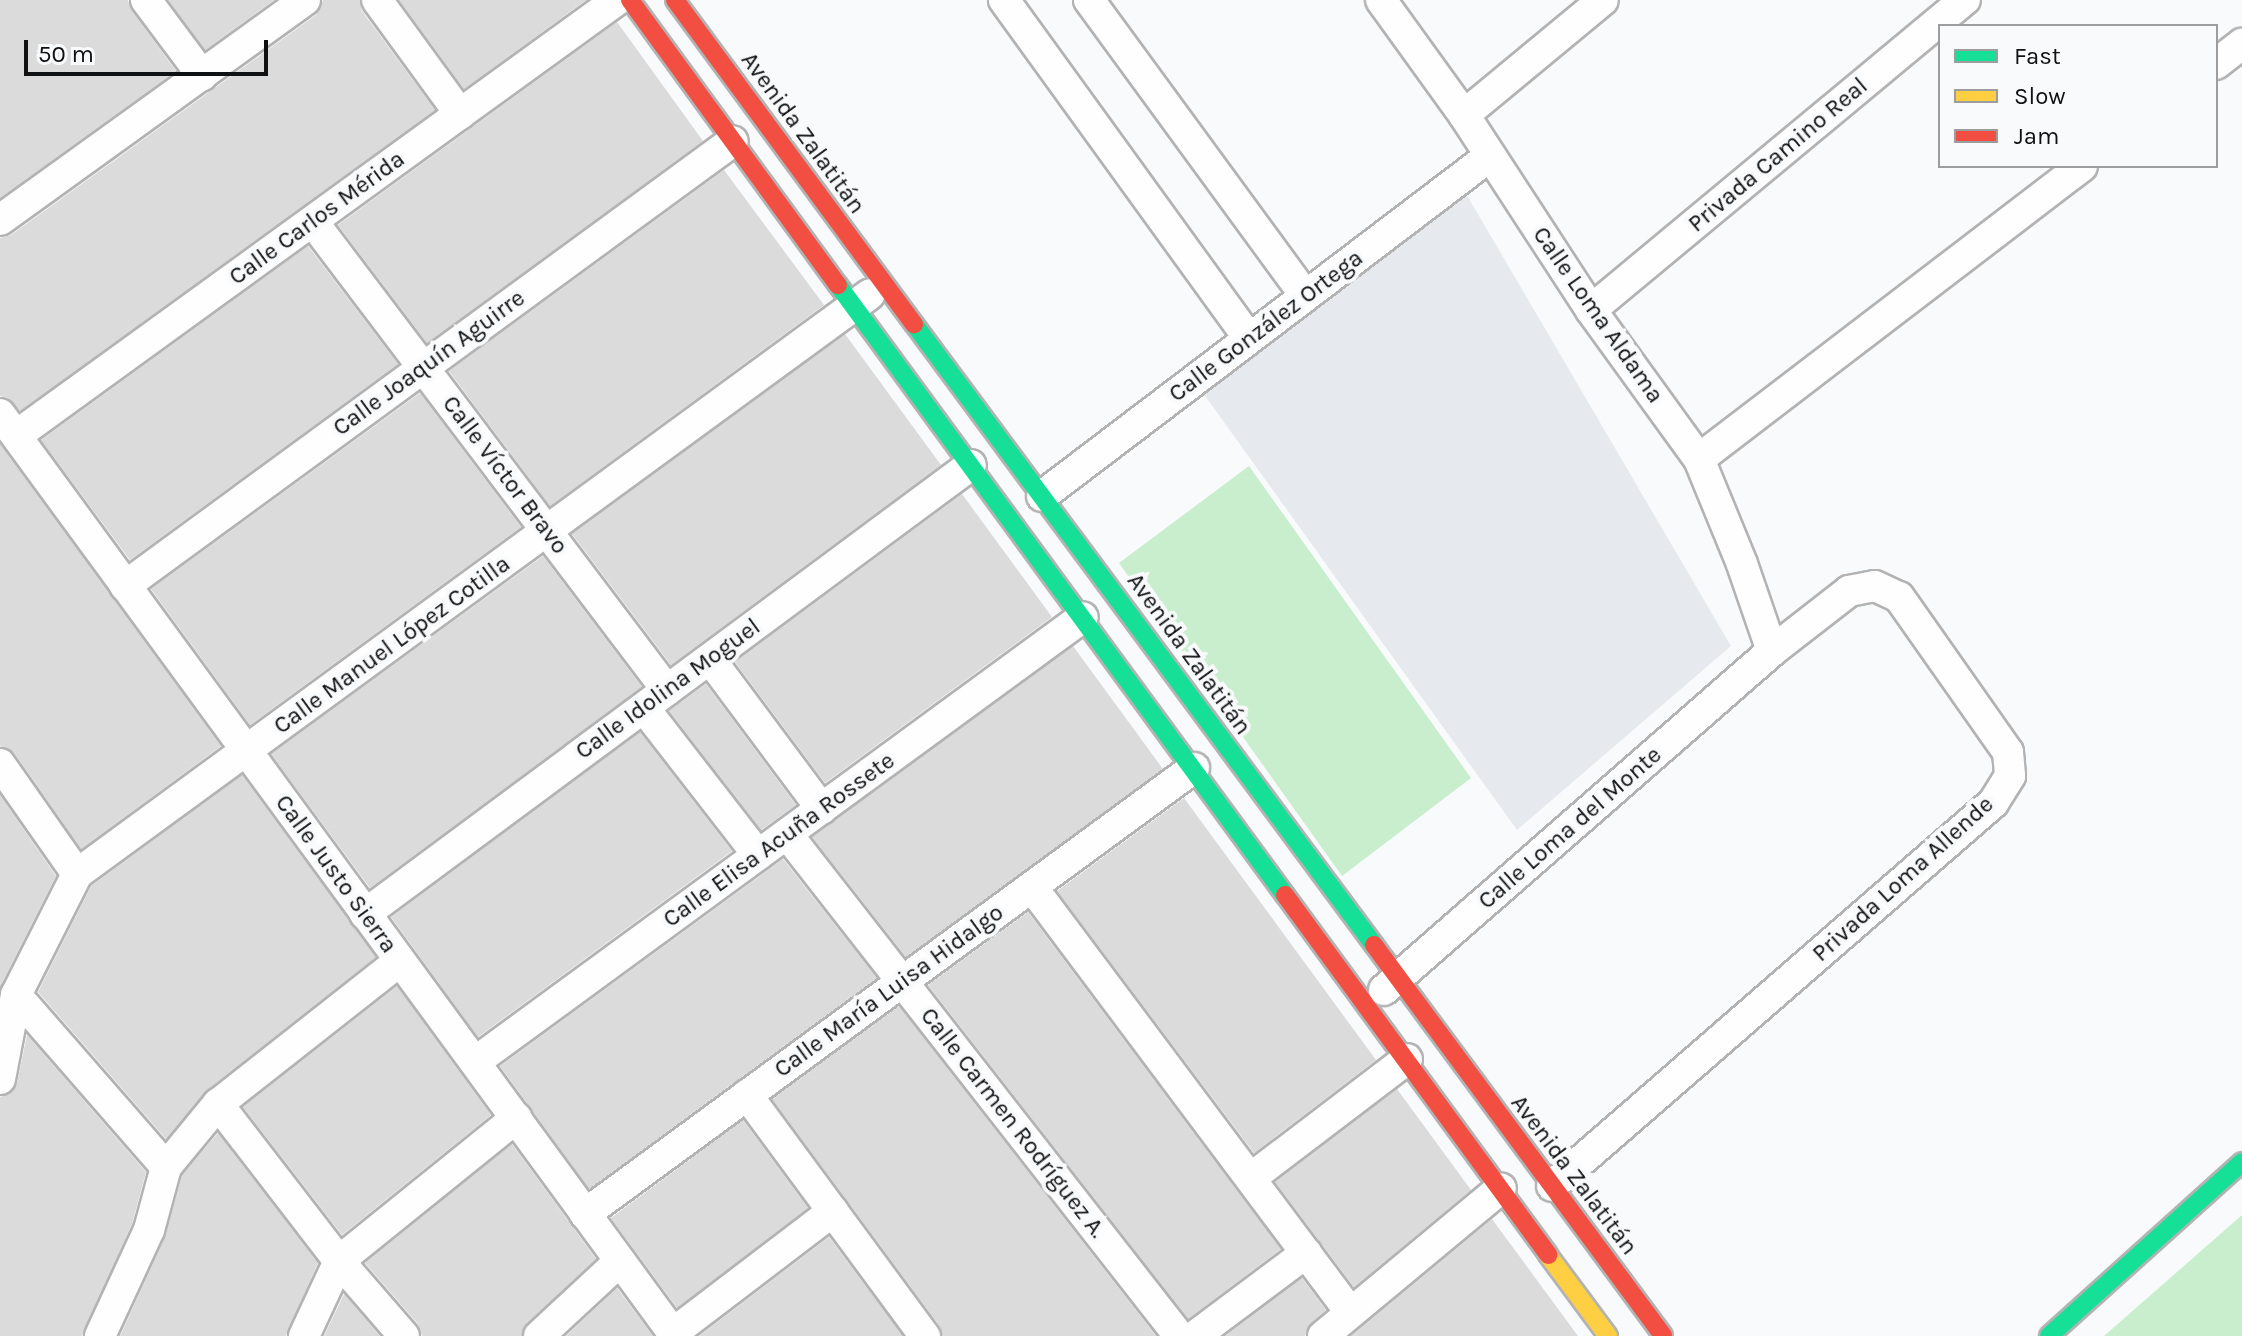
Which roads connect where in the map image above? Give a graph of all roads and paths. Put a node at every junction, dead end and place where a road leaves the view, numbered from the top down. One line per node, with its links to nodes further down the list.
1 (146, 0): 14 (street)
2 (305, 0): 14 (street)
3 (377, 0): 15 (street)
4 (617, 0): 15 (street, Calle Carlos Mérida)
5 (630, 0): 17 (street)
6 (675, 0): 22 (street, Avenida Zalatitán)
7 (1004, 0): 26 (street)
8 (1089, 0): 23 (street)
9 (1381, 0): 16 (street, Calle Loma Aldama)
10 (1603, 0): 16 (street)
11 (1965, 0): 25 (street, Privada Camino Real)
12 (2242, 44): 13 (street)
13 (2218, 62)
14 (202, 75): 20 (street)
15 (460, 114): 21 (street, Calle Carlos Mérida)
16 (1464, 115): 18 (street, Calle Loma Aldama)
17 (733, 141): 24 (street); 27 (street, Calle Joaquín Aguirre)
18 (1490, 156): 23 (street, Calle González Ortega); 25 (street, Calle Loma Aldama)
19 (2079, 168): 29 (street)
20 (0, 220)
21 (313, 222): 27 (street, Calle Víctor Bravo); 28 (street, Calle Carlos Mérida)
22 (884, 283): 24 (street, Calle Manuel López Cotilla); 31 (street, Avenida Zalatitán)
23 (1305, 295): 26 (street, Calle González Ortega)
24 (856, 305): 30 (street); 32 (street, Calle Manuel López Cotilla)
25 (1591, 310): 29 (street, Calle Loma Aldama)
26 (1249, 338): 31 (street, Calle González Ortega)
27 (424, 367): 32 (street, Calle Víctor Bravo); 33 (street, Calle Joaquín Aguirre)
28 (8, 424): 33 (street, Calle Justo Sierra)
29 (1699, 459): 35 (street, Calle Loma Aldama)
30 (971, 465): 34 (street); 36 (street, Calle Idolina Moguel)
31 (1042, 496): 48 (street, Avenida Zalatitán)
32 (549, 532): 37 (street, Calle Víctor Bravo); 38 (street, Calle Manuel López Cotilla)
33 (125, 586): 38 (street, Calle Justo Sierra)
34 (1083, 617): 40 (street); 41 (street, Calle Elisa Acuña Rossete)
35 (1772, 651): 48 (street, Calle Loma del Monte); 61 (street, Privada Loma Allende)
36 (710, 659): 37 (street, Calle Idolina Moguel); 41 (street)
37 (656, 699): 43 (street, Calle Víctor Bravo); 46 (street, Calle Idolina Moguel)
38 (246, 752): 44 (street, Calle Manuel López Cotilla); 46 (street, Calle Justo Sierra)
39 (0, 764): 44 (street)
40 (1194, 768): 45 (street, Calle María Luisa Hidalgo); 51 (street)
41 (822, 809): 42 (street, Calle Elisa Acuña Rossete)
42 (787, 834): 43 (street, Calle Elisa Acuña Rossete); 49 (street, Calle Carmen Rodríguez A.)
43 (758, 855): 53 (street, Calle Elisa Acuña Rossete)
44 (77, 874): 50 (street, Calle Manuel López Cotilla)
45 (1032, 887): 49 (street, Calle María Luisa Hidalgo); 60 (street)
46 (365, 914): 47 (street, Calle Justo Sierra)
47 (400, 961): 53 (street, Calle Justo Sierra); 56 (street)
48 (1399, 979): 51 (street, Calle Loma del Monte); 61 (street, Avenida Zalatitán)
49 (902, 980): 55 (street, Calle María Luisa Hidalgo); 76 (street, Calle Carmen Rodríguez A.)
50 (16, 995): 54 (street, Calle Manuel López Cotilla); 59 (street)
51 (1367, 1004): 52 (street)
52 (1407, 1059): 60 (street); 62 (street)
53 (475, 1062): 57 (street, Calle Justo Sierra)
54 (0, 1079)
55 (747, 1095): 63 (street); 64 (street, Calle María Luisa Hidalgo)
56 (218, 1104): 59 (street); 66 (street)
57 (516, 1118): 64 (street, Calle Justo Sierra); 66 (street)
58 (2242, 1162): 80 (street)
59 (166, 1167): 71 (street)
60 (1251, 1178): 65 (street)
61 (1552, 1186): 79 (street, Avenida Zalatitán)
62 (1501, 1188): 68 (street); 70 (street)
63 (833, 1211): 69 (street, Calle Justo Sierra); 75 (street)
64 (585, 1214): 67 (street, Calle Justo Sierra)
65 (1306, 1253): 68 (street); 77 (street)
66 (339, 1261): 72 (street); 73 (street)
67 (620, 1261): 69 (street, Calle Justo Sierra); 74 (street)
68 (1350, 1312): 78 (street)
69 (674, 1335)
70 (1606, 1335)
71 (100, 1336)
72 (304, 1336)
73 (404, 1336)
74 (539, 1336)
75 (925, 1336)
76 (1179, 1336)
77 (1195, 1336)
78 (1323, 1336)
79 (1663, 1336)
80 (2049, 1336)

